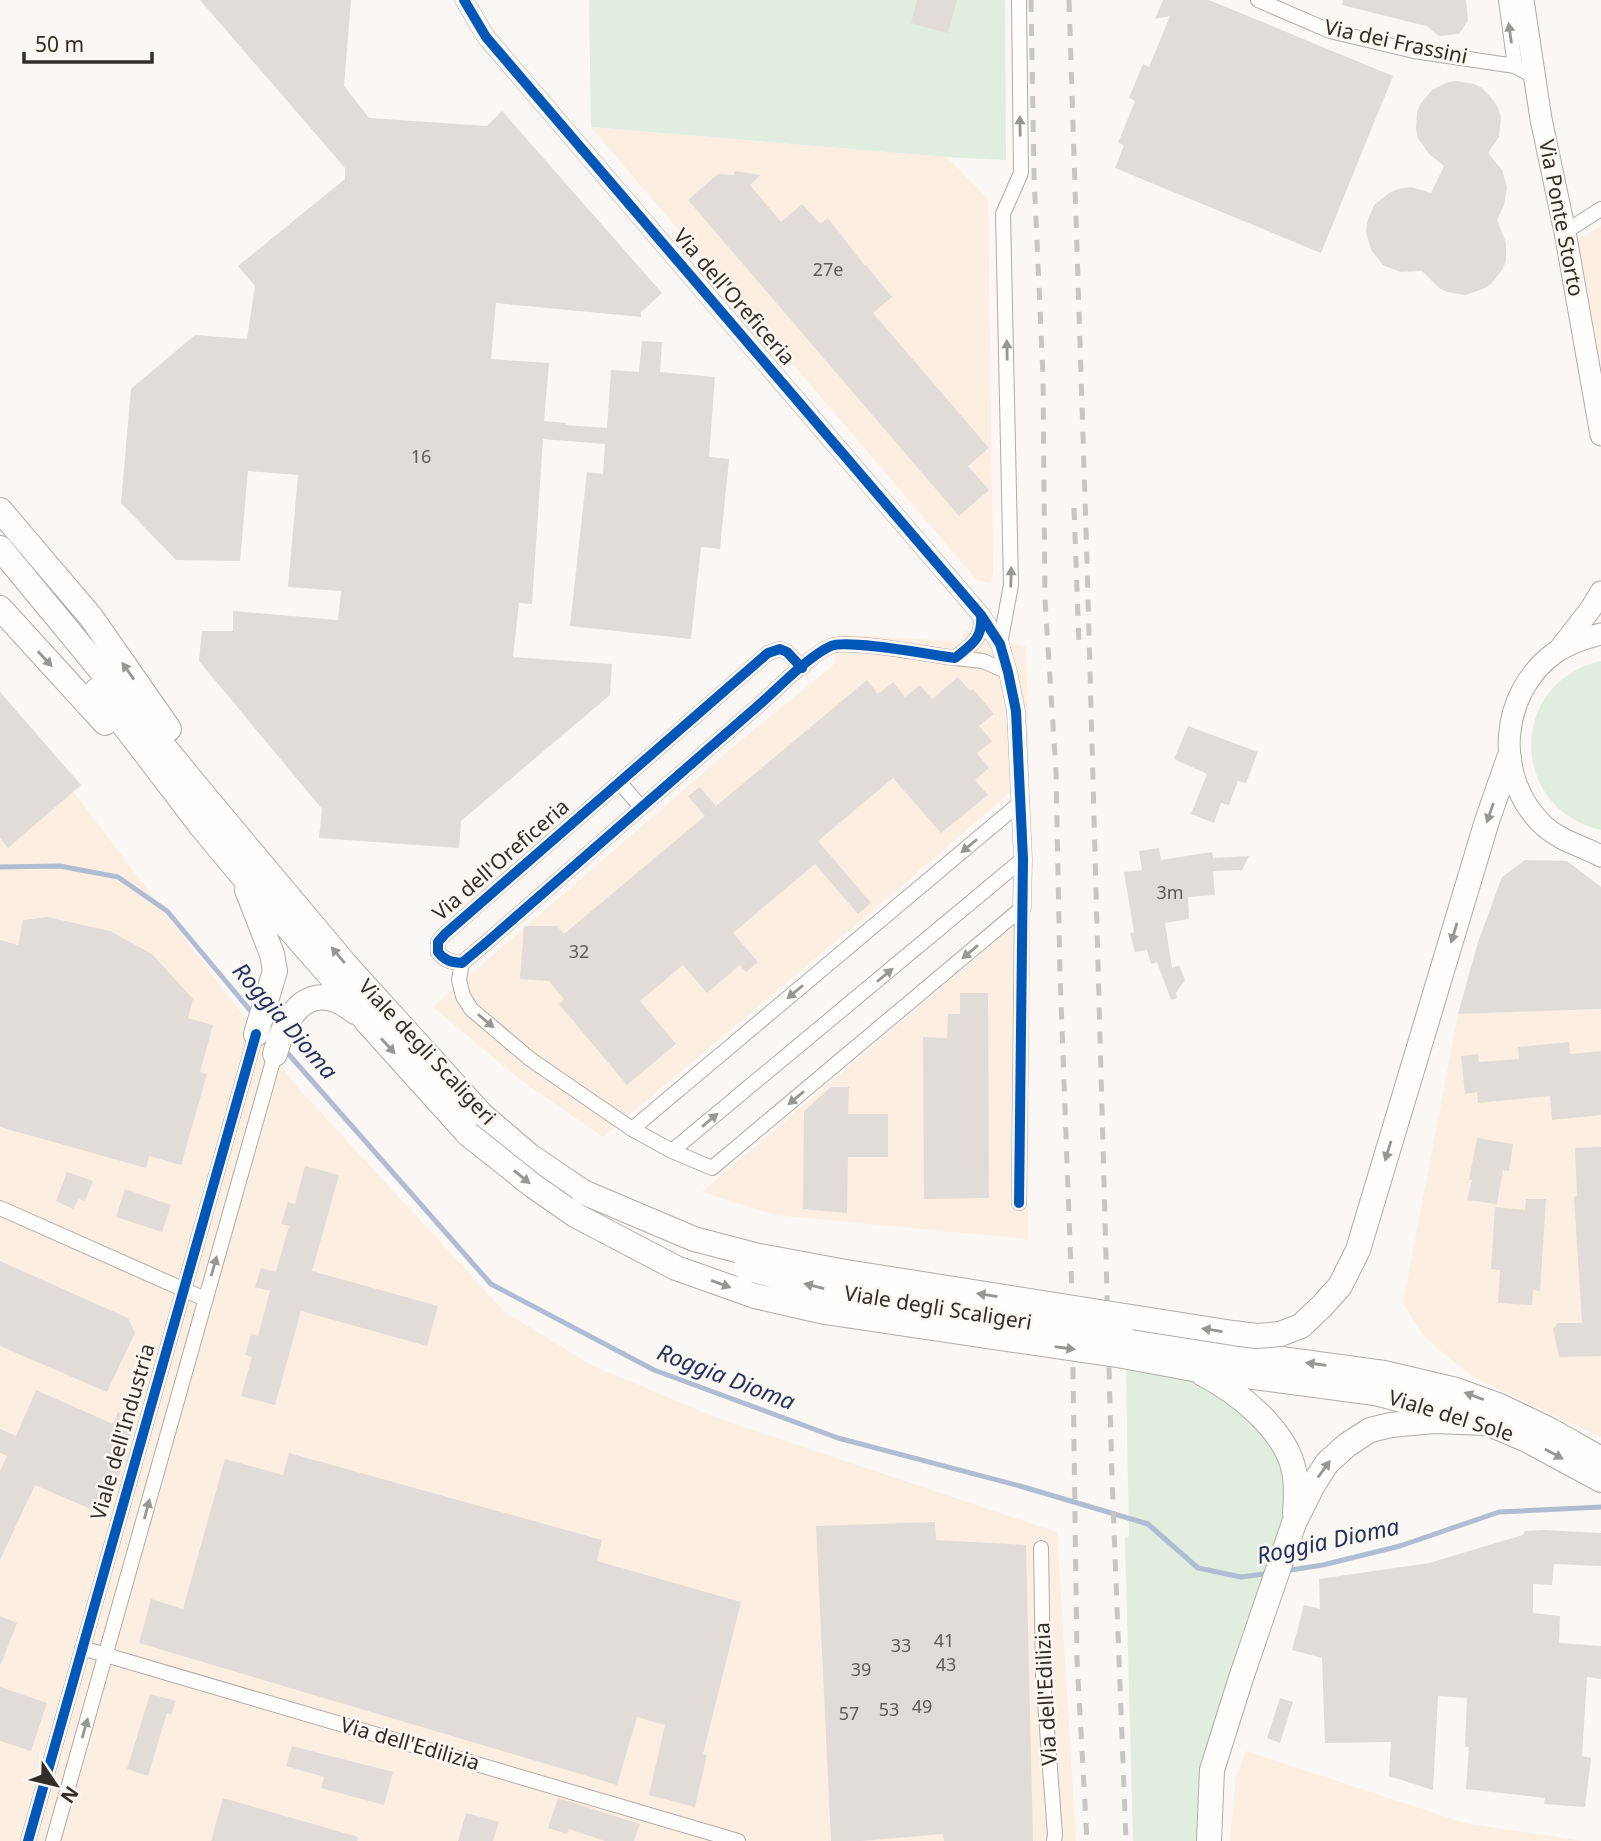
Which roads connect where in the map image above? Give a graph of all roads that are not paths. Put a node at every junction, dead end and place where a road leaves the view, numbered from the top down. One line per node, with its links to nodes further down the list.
1 (464, 0): 17 (street, Via dell'Oreficeria)
2 (1019, 0): 19 (street, one-way to 2)
3 (1258, 0): 6 (street, Via dei Frassini)
4 (1506, 0): 7 (street, one-way to 4)
5 (1522, 0): 8 (main road, Via Ponte Storto)
6 (1291, 7): 7 (street, Via dei Frassini)
7 (1515, 66): 8 (street, Via dei Frassini)
8 (1535, 77): 10 (main road, Via Ponte Storto)
9 (1601, 209): 10 (street)
10 (1565, 232): 11 (main road, Via Ponte Storto)
11 (1601, 435)
12 (0, 510): 28 (highway, one-way to 12)
13 (0, 548): 28 (highway, Viale degli Scaligeri)
14 (0, 574): 28 (highway, Viale degli Scaligeri)
15 (1601, 592): 20 (main road)
16 (0, 608): 28 (highway, one-way to 28)
17 (981, 615): 19 (street, Via dell'Oreficeria); 21 (street)
18 (1601, 634): 20 (main road)
19 (1000, 644): 23 (street, Via dell'Oreficeria)
20 (1558, 651): 24 (main road)
21 (955, 658): 22 (street); 23 (street)
22 (802, 668): 25 (street, Via dell'Oreficeria); 27 (street)
23 (1008, 672): 26 (street, Via dell'Oreficeria)
24 (1509, 758): 29 (main road); 39 (highway, one-way to 39, bridge)
25 (620, 783): 27 (street); 33 (street, Via dell'Oreficeria)
26 (1021, 802): 30 (street, Via dell'Oreficeria); 37 (street, one-way to 37)
27 (641, 807): 33 (street)
28 (209, 819): 31 (highway, Viale degli Scaligeri); 36 (highway, Viale degli Scaligeri, one-way to 28)
29 (1598, 854)
30 (1023, 859): 32 (street, Via dell'Oreficeria); 38 (street, one-way to 30)
31 (240, 873): 34 (highway, Viale degli Scaligeri); 35 (highway)
32 (1022, 908): 38 (street, one-way to 38); 40 (street)
33 (462, 963): 37 (street, one-way to 37)
34 (367, 1022): 35 (highway); 36 (highway, Viale degli Scaligeri, one-way to 36)
35 (270, 1041): 42 (street, Viale dell'Industria); 43 (street, Viale dell'Industria, one-way to 35)
36 (475, 1125): 39 (highway, Viale degli Scaligeri); 44 (highway, Viale degli Scaligeri, one-way to 44, bridge)
37 (632, 1129): 38 (street)
38 (672, 1152)
39 (583, 1192): 45 (highway, Viale degli Scaligeri, one-way to 39, bridge)
40 (1019, 1203)
41 (0, 1208): 42 (street)
42 (183, 1291): 43 (street); 51 (street, Viale dell'Industria)
43 (205, 1299): 52 (street, Viale dell'Industria, one-way to 43)
44 (1193, 1369): 45 (highway, Viale degli Scaligeri); 49 (highway)
45 (1379, 1383): 46 (highway, Viale del Sole); 47 (highway, Viale del Sole, one-way to 45)
46 (1487, 1423): 48 (highway, Viale del Sole, one-way to 48); 49 (highway, one-way to 46)
47 (1601, 1459)
48 (1601, 1480)
49 (1294, 1523): 57 (highway)
50 (1041, 1548): 56 (street, Via dell'Edilizia)
51 (82, 1648): 52 (street, Via dell'Edilizia); 53 (street, Viale dell'Industria)
52 (107, 1655): 54 (street, Viale dell'Industria, one-way to 52); 55 (street, Via dell'Edilizia)
53 (28, 1841)
54 (53, 1841)
55 (738, 1841)
56 (1054, 1841)
57 (1209, 1841)

